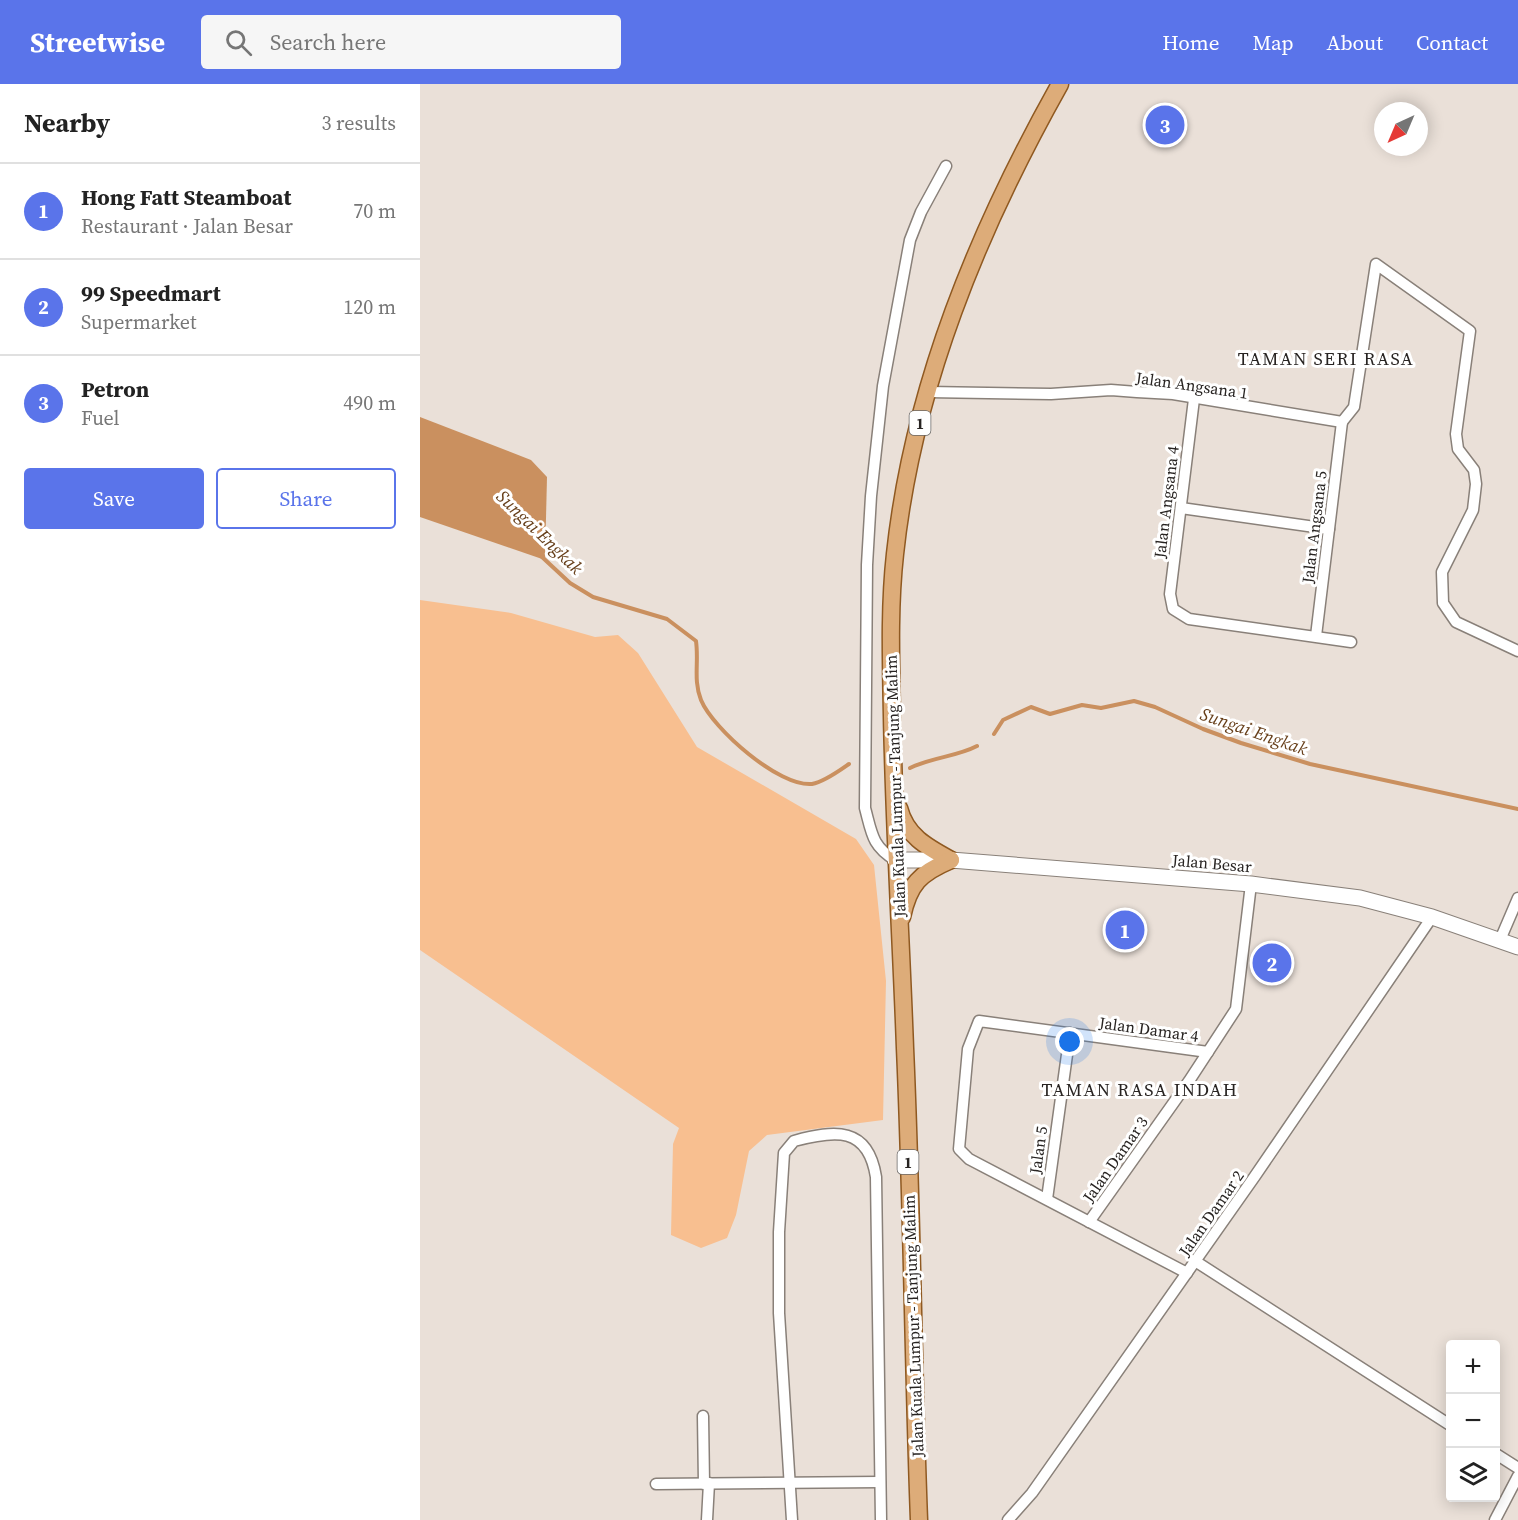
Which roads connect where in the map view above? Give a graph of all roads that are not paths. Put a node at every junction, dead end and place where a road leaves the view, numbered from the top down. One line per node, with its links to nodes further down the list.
1 (1060, 84): 3 (main road, Jalan Kuala Lumpur - Tanjung Malim / 1)
2 (946, 166): 12 (street)
3 (928, 392): 4 (street, Jalan Angsana 1); 11 (main road, Jalan Kuala Lumpur - Tanjung Malim / 1)
4 (1194, 399): 5 (street, Jalan Angsana 1); 6 (street, Jalan Angsana 4)
5 (1342, 422): 7 (street, Jalan Angsana 5); 10 (street)
6 (1181, 508): 7 (street); 8 (street, Jalan Angsana 4)
7 (1329, 529): 8 (street, Jalan Angsana 5)
8 (1316, 636): 9 (street)
9 (1351, 642)
10 (1518, 651)
11 (894, 789): 12 (main road, Jalan Kuala Lumpur - Tanjung Malim / 1); 13 (main road)
12 (895, 860): 13 (main road, Jalan Besar); 17 (main road, Jalan Kuala Lumpur - Tanjung Malim / 1)
13 (951, 860): 14 (main road, Jalan Besar); 17 (main road)
14 (1251, 884): 16 (main road, Jalan Besar); 21 (street, Jalan Damar 3)
15 (1518, 898): 18 (street)
16 (1432, 917): 18 (main road, Jalan Besar); 24 (street, Jalan Damar 2)
17 (899, 932): 38 (main road, Jalan Kuala Lumpur - Tanjung Malim / 1)
18 (1500, 940): 19 (main road, Jalan Besar)
19 (1518, 946)
20 (1070, 1033): 21 (street, Jalan Damar 4); 22 (street, Jalan 5); 22 (street, Jalan Damar 4)
21 (1208, 1052): 23 (street, Jalan Damar 3)
22 (1047, 1199): 23 (street)
23 (1089, 1222): 25 (street)
24 (1195, 1261): 25 (street, Jalan Damar 2); 27 (street)
25 (1187, 1273): 39 (street, Jalan Damar 2)
26 (703, 1416): 34 (street)
27 (1446, 1422)
28 (1500, 1457): 29 (street)
29 (1518, 1468)
30 (1518, 1476): 40 (street)
31 (880, 1482): 32 (street); 32 (street); 37 (street)
32 (790, 1483): 34 (street); 36 (street)
33 (656, 1484): 34 (street)
34 (706, 1484): 35 (street)
35 (707, 1520)
36 (792, 1520)
37 (881, 1520)
38 (919, 1520)
39 (1008, 1520)
40 (1495, 1520)

